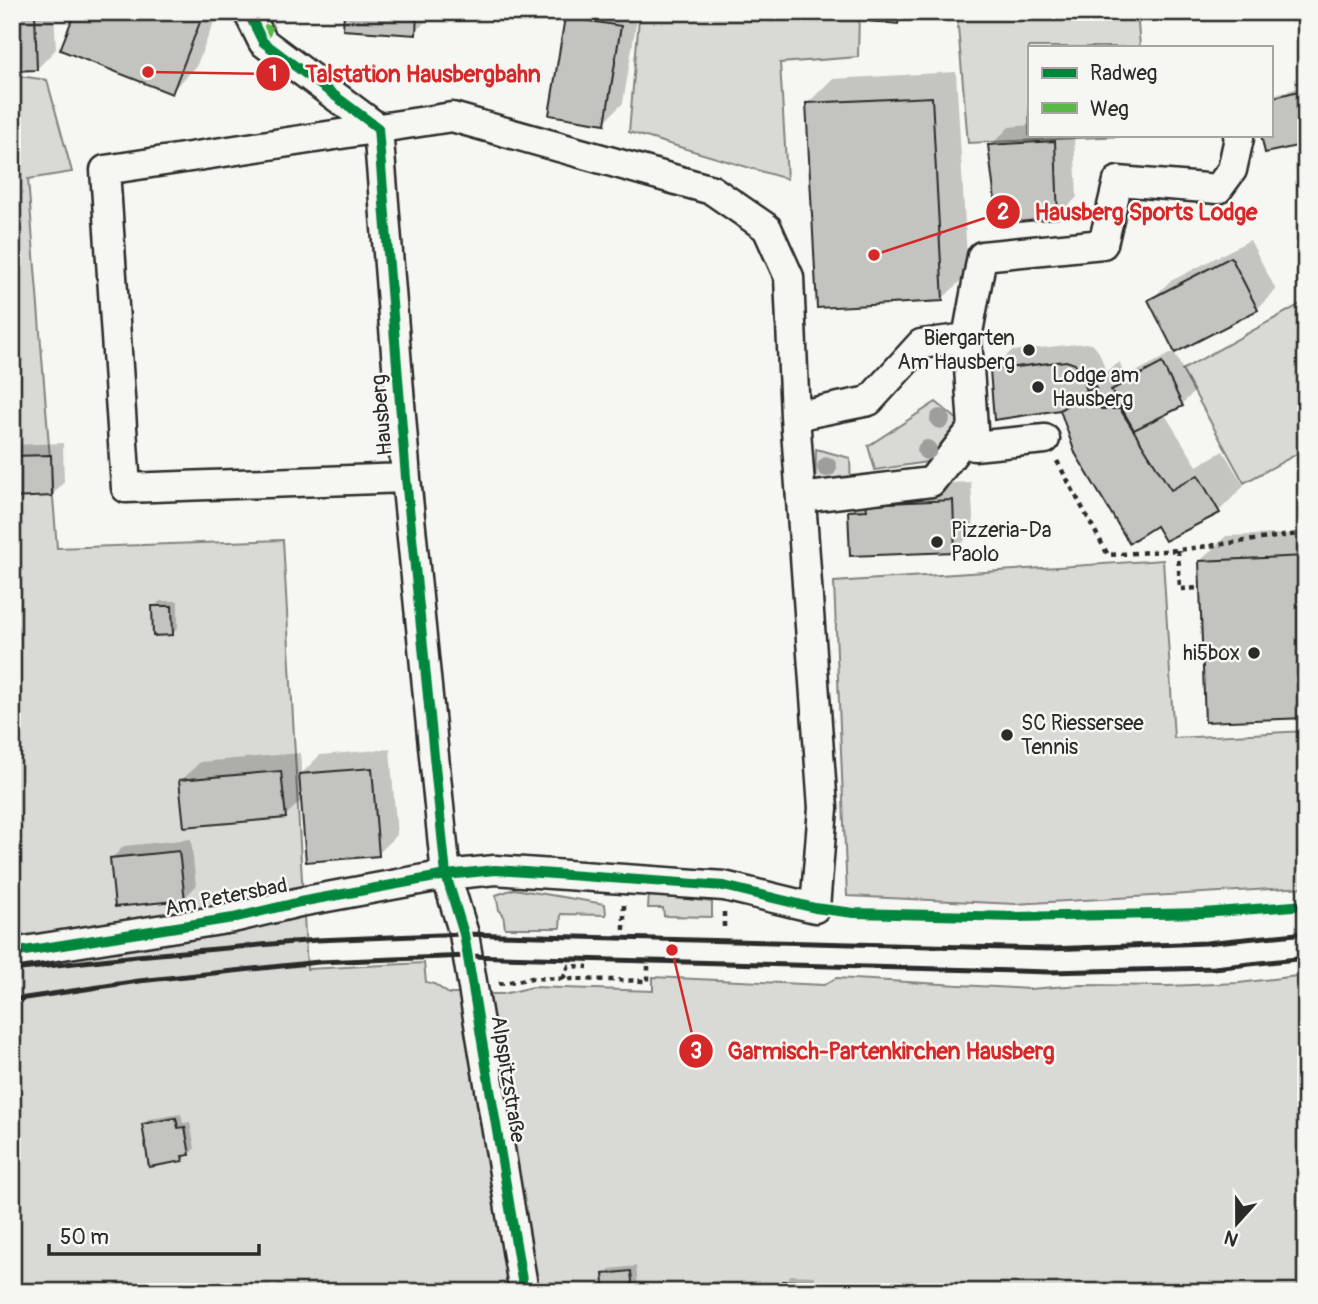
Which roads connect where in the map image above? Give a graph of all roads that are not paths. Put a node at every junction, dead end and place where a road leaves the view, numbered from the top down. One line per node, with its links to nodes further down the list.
1 (248, 12): 2 (street)
2 (378, 128): 5 (street); 8 (street, Hausberg); 8 (street)
3 (1238, 136): 4 (street)
4 (967, 338): 5 (street); 6 (street)
5 (795, 416): 9 (street)
6 (973, 428): 7 (street); 9 (street)
7 (1045, 439)
8 (406, 478): 10 (street, Hausberg)
9 (801, 498): 10 (street, Am Petersbad)
10 (446, 875): 11 (street, Am Petersbad); 12 (street, Alpspitzstraße)
11 (12, 953)
12 (524, 1292)

